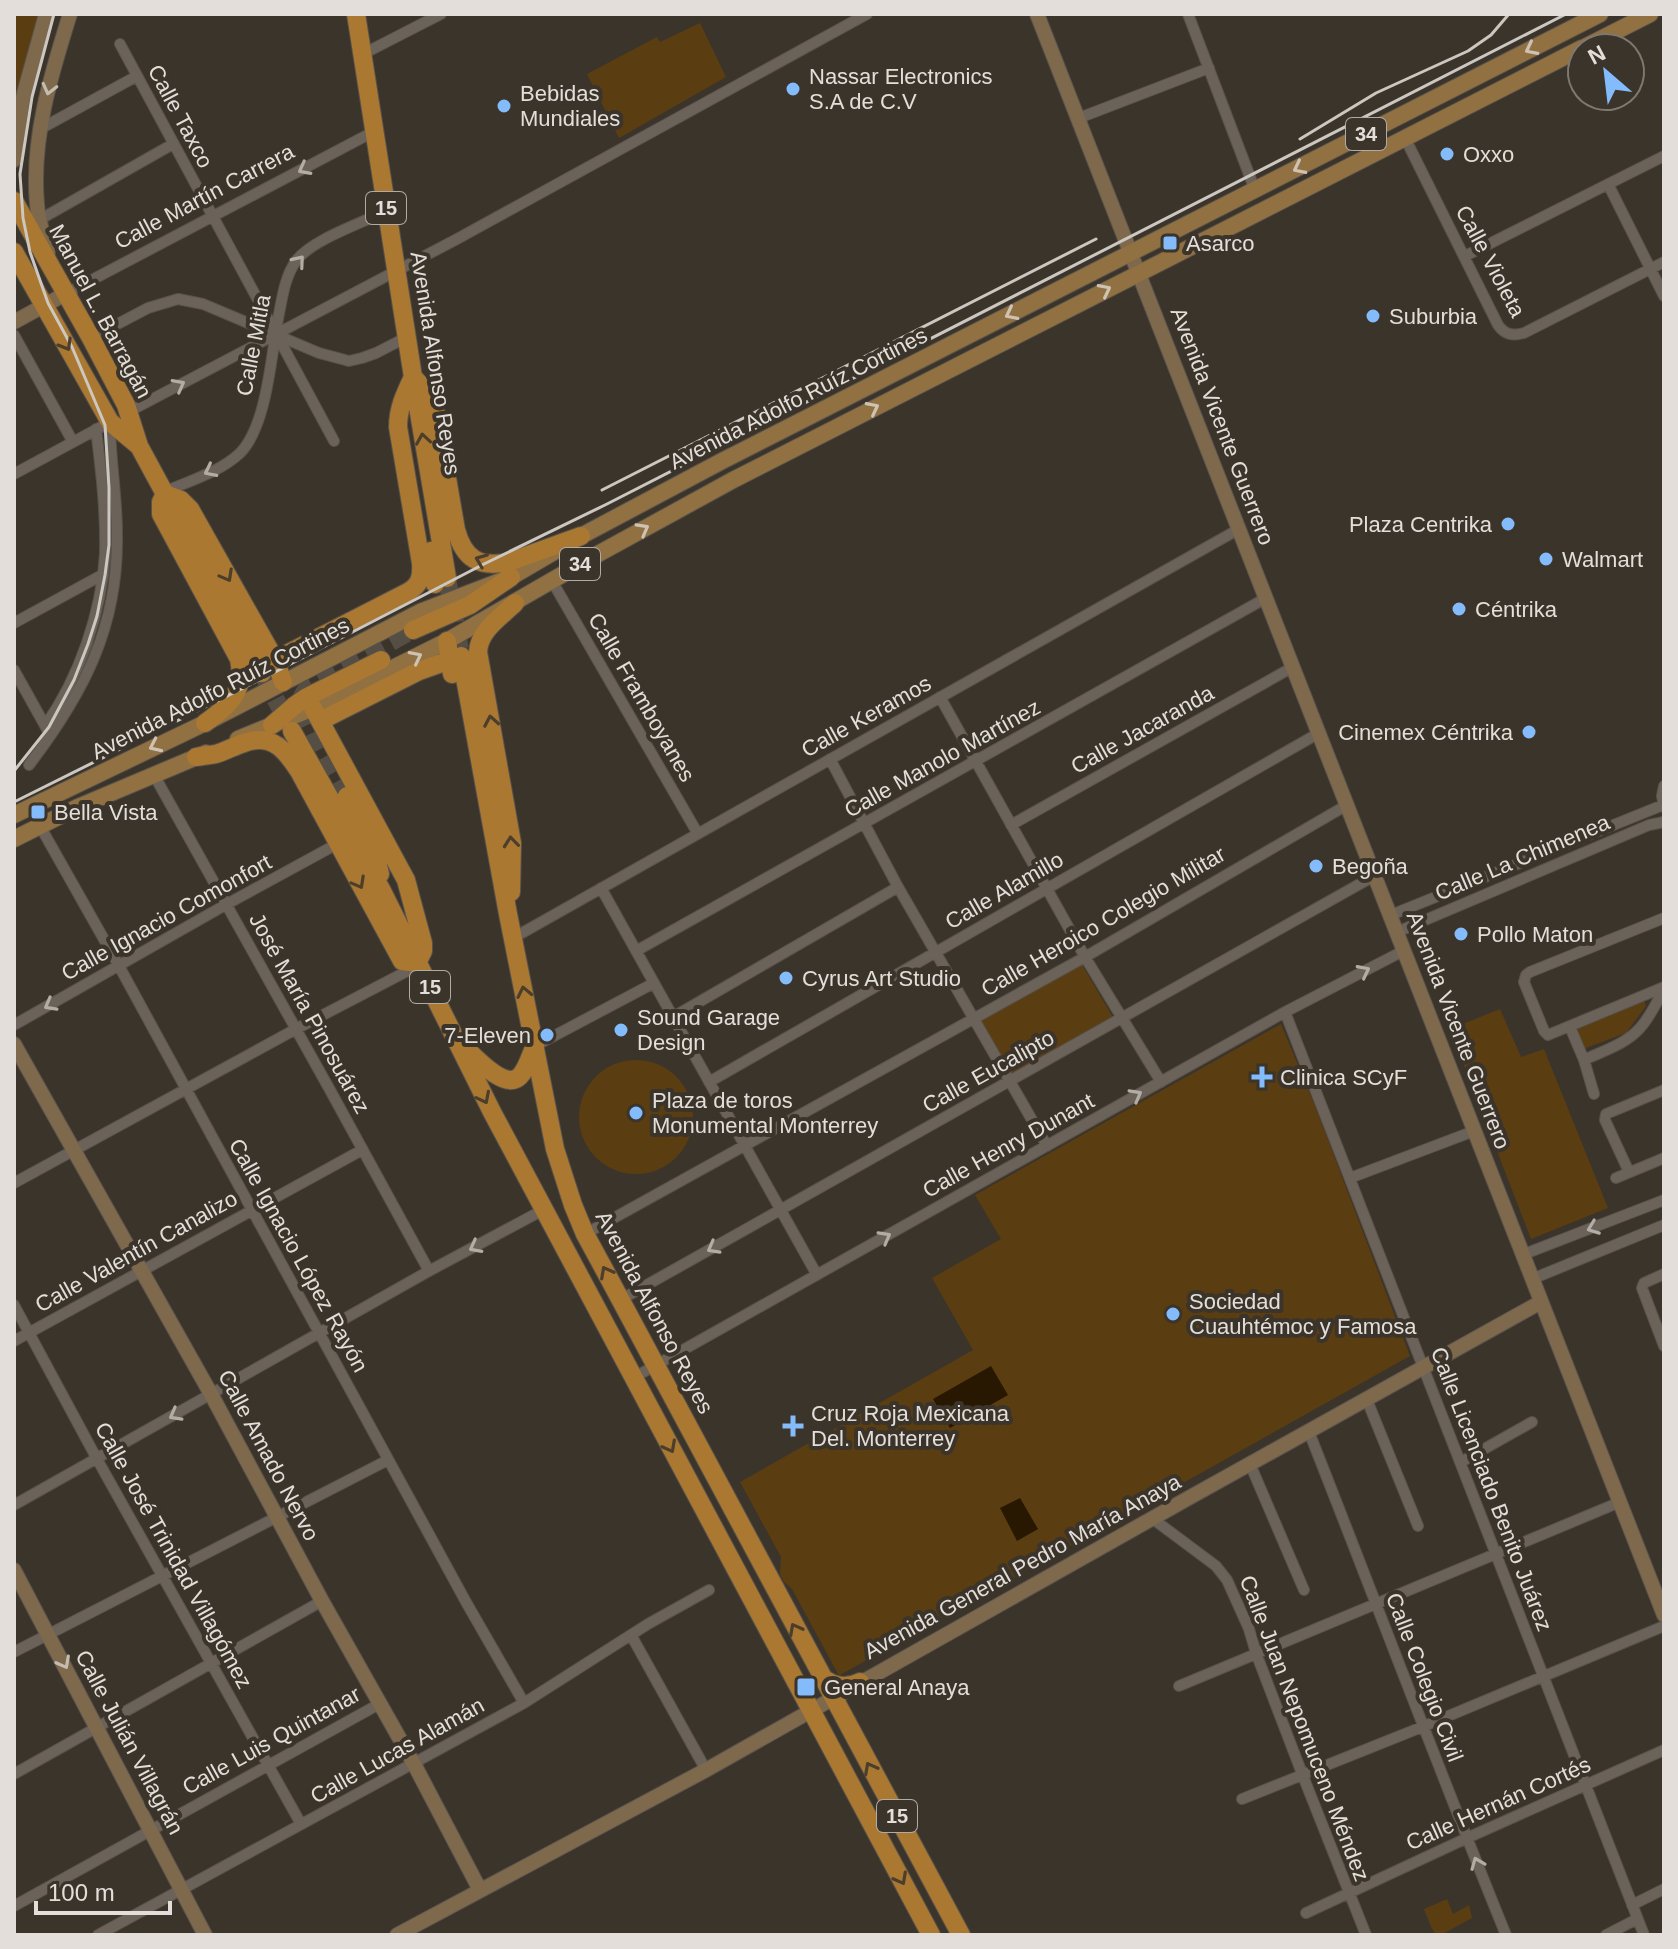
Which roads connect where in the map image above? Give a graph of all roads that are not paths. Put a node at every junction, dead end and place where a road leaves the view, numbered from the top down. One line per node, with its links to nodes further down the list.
1 (46, 14): 22 (street)
2 (70, 14): 17 (street, one-way to 17)
3 (356, 14): 12 (highway, Avenida Alfonso Reyes / 15)
4 (441, 14): 12 (street)
5 (867, 14): 35 (street)
6 (1037, 14): 16 (street, Avenida Vicente Guerrero)
7 (1188, 14): 14 (street)
8 (1600, 14): 24 (main road, Avenida Adolfo Ruíz Cortines / 34, one-way to 24)
9 (1650, 14): 10 (main road, Avenida Adolfo Ruíz Cortines / 34)
10 (1614, 32)
11 (120, 44): 15 (street, Calle Taxco)
12 (363, 54): 18 (highway, Avenida Alfonso Reyes / 15)
13 (1566, 56): 19 (main road, Avenida Adolfo Ruíz Cortines / 34)
14 (1209, 68): 16 (street); 24 (street)
15 (137, 76): 17 (street); 20 (street, Calle Taxco)
16 (1079, 118): 30 (street, Avenida Vicente Guerrero)
17 (40, 129): 28 (street)
18 (373, 132): 26 (highway, Avenida Alfonso Reyes / 15); 27 (street, Calle Martín Carrera, one-way to 27)
19 (1405, 138): 31 (street, Calle Violeta); 36 (main road, Avenida Adolfo Ruíz Cortines / 34)
20 (173, 144): 27 (street, Calle Taxco); 28 (street)
21 (1664, 156): 23 (street)
22 (14, 160)
23 (1608, 184): 31 (street); 34 (street)
24 (1255, 190): 30 (main road, Avenida Adolfo Ruíz Cortines / 34)
25 (14, 201): 32 (highway, Manuel L. Barragán)
26 (386, 211): 35 (highway, Avenida Alfonso Reyes / 15); 41 (street, Calle Mitla, one-way to 26)
27 (212, 217): 37 (street, Calle Martín Carrera); 41 (street, Calle Taxco)
28 (39, 220): 32 (street)
29 (14, 252): 39 (highway, Manuel L. Barragán)
30 (1131, 253): 36 (street, Avenida Vicente Guerrero); 54 (main road, Avenida Adolfo Ruíz Cortines / 34, one-way to 54)
31 (1465, 256): 34 (street, Calle Violeta)
32 (50, 262): 37 (highway, Manuel L. Barragán)
33 (1664, 262): 34 (street, Calle Violeta)
34 (1651, 269): 38 (street)
35 (397, 271): 41 (street); 43 (highway, Avenida Alfonso Reyes / 15)
36 (1139, 273): 53 (street, Avenida Vicente Guerrero); 58 (main road, Avenida Adolfo Ruíz Cortines / 34, one-way to 36)
37 (67, 293): 39 (street, Calle Martín Carrera); 44 (highway, Manuel L. Barragán)
38 (1664, 296)
39 (44, 306): 40 (street, Calle Martín Carrera); 47 (highway, Manuel L. Barragán, one-way to 47)
40 (14, 322)
41 (276, 333): 43 (street); 44 (street); 46 (street, one-way to 41); 48 (street, Calle Taxco); 52 (street, Calle Mitla, one-way to 52)
42 (14, 335): 49 (street)
43 (407, 337): 45 (highway, Avenida Alfonso Reyes / 15)
44 (91, 338): 46 (highway, Manuel L. Barragán)
45 (413, 377): 54 (highway, one-way to 45); 57 (highway, Avenida Alfonso Reyes / 15, one-way to 45); 66 (highway)
46 (129, 412): 47 (street); 50 (highway, Manuel L. Barragán)
47 (103, 426): 49 (street); 50 (highway, Manuel L. Barragán); 55 (street); 74 (street)
48 (334, 441)
49 (73, 442): 51 (street)
50 (139, 446): 52 (highway, Manuel L. Barragán)
51 (14, 474)
52 (165, 493): 66 (highway, one-way to 66); 72 (highway)
53 (1239, 529): 59 (street, Avenida Vicente Guerrero); 70 (street, Calle Keramos)
54 (581, 536): 56 (main road, Avenida Adolfo Ruíz Cortines / 34)
55 (102, 575): 61 (street); 74 (street)
56 (511, 577): 62 (highway); 69 (main road, Avenida Adolfo Ruíz Cortines / 34)
57 (441, 581)
58 (552, 581): 60 (main road, Avenida Adolfo Ruíz Cortines / 34); 91 (street, Calle Framboyanes)
59 (1266, 598): 67 (street, Avenida Vicente Guerrero); 79 (street, Calle Manolo Martínez)
60 (515, 603): 63 (main road, Avenida Adolfo Ruíz Cortines / 34); 100 (highway, one-way to 60)
61 (14, 623)
62 (413, 630)
63 (447, 641): 64 (highway); 71 (main road, Avenida Adolfo Ruíz Cortines / 34, one-way to 63)
64 (455, 658): 71 (highway); 100 (highway)
65 (381, 660): 73 (highway)
66 (268, 667): 69 (highway)
67 (1293, 667): 76 (street, Avenida Vicente Guerrero); 89 (street, Calle Jacaranda)
68 (14, 670): 74 (street)
69 (283, 682): 72 (main road, Avenida Adolfo Ruíz Cortines / 34)
70 (940, 697): 78 (street, Calle Keramos); 79 (street)
71 (316, 715): 73 (main road, Avenida Adolfo Ruíz Cortines / 34); 109 (highway)
72 (205, 723): 86 (main road, Avenida Adolfo Ruíz Cortines / 34, one-way to 86)
73 (272, 725): 77 (main road, Avenida Adolfo Ruíz Cortines / 34)
74 (48, 731): 80 (street)
75 (292, 731): 98 (highway, 15)
76 (1319, 733): 84 (street, Avenida Vicente Guerrero); 97 (street, Calle Alamillo)
77 (196, 757): 81 (main road, Avenida Adolfo Ruíz Cortines / 34); 93 (highway)
78 (830, 759): 88 (street); 91 (street, Calle Keramos)
79 (975, 762): 88 (street, Calle Manolo Martínez); 89 (street)
80 (29, 765)
81 (154, 775): 90 (main road, Avenida Adolfo Ruíz Cortines / 34); 99 (street, José María Pinosuárez)
82 (1664, 786): 85 (street)
83 (347, 796): 98 (highway)
84 (1347, 805): 94 (street, Avenida Vicente Guerrero); 108 (street, Calle Heroico Colegio Militar)
85 (1664, 806): 101 (street)
86 (14, 815)
87 (1664, 822): 103 (street, Calle La Chimenea)
88 (865, 824): 95 (street); 106 (street, Calle Manolo Martínez)
89 (1011, 825): 97 (street)
90 (40, 826): 92 (main road, Avenida Adolfo Ruíz Cortines / 34); 110 (street, Calle Ignacio López Rayón)
91 (698, 834): 96 (street, Calle Keramos)
92 (14, 839)
93 (337, 844): 99 (street, Calle Ignacio Comonfort); 109 (highway, one-way to 109)
94 (1374, 876): 101 (street, Avenida Vicente Guerrero); 116 (street, Calle Eucalipto)
95 (898, 887): 107 (street); 114 (street)
96 (601, 888): 104 (street, Calle Keramos); 106 (street)
97 (1047, 888): 107 (street, Calle Alamillo); 108 (street)
98 (382, 891): 109 (highway, 15)
99 (227, 904): 110 (street, Calle Ignacio Comonfort); 119 (street, José María Pinosuárez)
100 (508, 914): 104 (highway, Avenida Alfonso Reyes / 15)
101 (1391, 915): 103 (street, Avenida Vicente Guerrero)
102 (1664, 918): 118 (street)
103 (1397, 932): 105 (street, Avenida Vicente Guerrero)
104 (513, 938): 122 (highway, Avenida Alfonso Reyes / 15, one-way to 104)
105 (1405, 950): 113 (street, Calle Henry Dunant, one-way to 105); 130 (street, Avenida Vicente Guerrero)
106 (636, 951): 111 (street)
107 (937, 952): 115 (street); 125 (street, Calle Alamillo)
108 (1085, 957): 115 (street, Calle Heroico Colegio Militar); 116 (street)
109 (418, 964): 119 (street); 120 (highway, 15)
110 (119, 966): 117 (street, Calle Ignacio Comonfort, one-way to 117); 127 (street, Calle Ignacio López Rayón)
111 (654, 983): 114 (street); 122 (street)
112 (1664, 988): 118 (street); 123 (street)
113 (1285, 1012): 126 (street, Calle Henry Dunant); 137 (street, Calle Licenciado Benito Juárez)
114 (673, 1017): 125 (street)
115 (974, 1018): 124 (street); 131 (street, Calle Heroico Colegio Militar)
116 (1122, 1018): 124 (street, Calle Eucalipto); 126 (street)
117 (14, 1025)
118 (1570, 1027): 123 (street)
119 (296, 1029): 127 (street); 134 (street, José María Pinosuárez)
120 (453, 1037): 122 (highway); 142 (highway, 15, one-way to 142)
121 (14, 1044): 133 (street, Calle Amado Nervo)
122 (535, 1046): 146 (highway, Avenida Alfonso Reyes / 15)
123 (1584, 1060): 129 (street)
124 (1009, 1081): 132 (street); 143 (street, Calle Eucalipto)
125 (709, 1082): 131 (street)
126 (1161, 1082): 132 (street, Calle Henry Dunant, one-way to 126)
127 (185, 1089): 133 (street); 141 (street, Calle Ignacio López Rayón)
128 (1664, 1090): 136 (street)
129 (1594, 1094)
130 (1474, 1131): 137 (street); 147 (street, Avenida Vicente Guerrero)
131 (746, 1146): 143 (street); 146 (street, Calle Heroico Colegio Militar)
132 (1047, 1146): 151 (street, Calle Henry Dunant, one-way to 132)
133 (73, 1150): 139 (street); 148 (street, Calle Amado Nervo)
134 (362, 1150): 141 (street, Calle Valentín Canalizo); 149 (street, José María Pinosuárez)
135 (1664, 1158): 136 (street)
136 (1629, 1172): 138 (street)
137 (1350, 1178): 161 (street, Calle Licenciado Benito Juárez)
138 (1616, 1178)
139 (14, 1183)
140 (1661, 1201): 144 (street); 147 (street, one-way to 147)
141 (252, 1209): 148 (street, Calle Valentín Canalizo); 157 (street, Calle Ignacio López Rayón)
142 (543, 1210): 149 (street, one-way to 149); 162 (highway, 15)
143 (781, 1210): 151 (street); 153 (street, Calle Eucalipto, one-way to 153)
144 (1664, 1215)
145 (1664, 1225): 152 (street)
146 (585, 1234): 153 (highway, Avenida Alfonso Reyes / 15, one-way to 146)
147 (1522, 1255): 152 (street, Avenida Vicente Guerrero)
148 (142, 1271): 156 (street, Calle Valentín Canalizo); 163 (street, Calle Amado Nervo)
149 (429, 1271): 157 (street)
150 (1664, 1274): 159 (street)
151 (817, 1275): 160 (street, Calle Henry Dunant)
152 (1532, 1279): 154 (street, Avenida Vicente Guerrero)
153 (620, 1300): 160 (highway, Avenida Alfonso Reyes / 15)
154 (1541, 1302): 161 (street, Avenida General Pedro María Anaya); 171 (street, Avenida Vicente Guerrero)
155 (14, 1305): 156 (street, Calle José Trinidad Villagómez)
156 (30, 1333): 158 (street, Calle Valentín Canalizo); 167 (street, Calle José Trinidad Villagómez)
157 (320, 1334): 163 (street); 168 (street, Calle Ignacio López Rayón)
158 (14, 1341)
159 (1664, 1346)
160 (655, 1366): 162 (street, Calle Henry Dunant); 190 (highway, Avenida Alfonso Reyes / 15, one-way to 160)
161 (1423, 1368): 164 (street, Avenida General Pedro María Anaya); 169 (street, Calle Licenciado Benito Juárez)
162 (633, 1378): 197 (highway, 15, one-way to 197)
163 (211, 1394): 167 (street, one-way to 167); 173 (street, Calle Amado Nervo)
164 (1367, 1400): 166 (street, Avenida General Pedro María Anaya); 175 (street)
165 (1532, 1422): 169 (street)
166 (1309, 1432): 170 (street, Avenida General Pedro María Anaya); 182 (street, Calle Colegio Civil)
167 (97, 1459): 172 (street); 178 (street, Calle José Trinidad Villagómez)
168 (388, 1460): 173 (street); 196 (street, Calle Ignacio López Rayón)
169 (1461, 1462): 176 (street, Calle Licenciado Benito Juárez)
170 (1250, 1464): 174 (street, Avenida General Pedro María Anaya); 180 (street)
171 (1620, 1502): 176 (street); 183 (street, Avenida Vicente Guerrero)
172 (14, 1505)
173 (276, 1516): 178 (street); 181 (street, Calle Amado Nervo)
174 (1153, 1519): 188 (street, Calle Juan Nepomuceno Méndez); 192 (street, Avenida General Pedro María Anaya)
175 (1418, 1526)
176 (1495, 1554): 182 (street); 191 (street, Calle Licenciado Benito Juárez)
177 (14, 1570): 185 (street, Calle Julián Villagrán)
178 (162, 1575): 185 (street); 189 (street, Calle José Trinidad Villagómez)
179 (709, 1590): 186 (street, Calle Lucas Alamán)
180 (1304, 1590)
181 (322, 1601): 189 (street); 195 (street, Calle Amado Nervo)
182 (1377, 1604): 188 (street); 199 (street, Calle Colegio Civil)
183 (1664, 1615)
184 (1664, 1626): 191 (street)
185 (48, 1633): 187 (street); 198 (street, Calle Julián Villagrán, one-way to 198)
186 (631, 1635): 196 (street, Calle Lucas Alamán); 203 (street)
187 (14, 1652)
188 (1256, 1653): 193 (street); 205 (street, Calle Juan Nepomuceno Méndez)
189 (211, 1663): 198 (street); 201 (street, Calle José Trinidad Villagómez)
190 (817, 1669): 192 (highway); 194 (highway, Avenida Alfonso Reyes / 15)
191 (1544, 1677): 199 (street); 206 (street, Calle Licenciado Benito Juárez)
192 (860, 1682): 194 (street, Avenida General Pedro María Anaya)
193 (1179, 1686)
194 (832, 1698): 197 (street, Avenida General Pedro María Anaya); 211 (highway, Avenida Alfonso Reyes / 15, one-way to 194)
195 (381, 1703): 201 (street, Calle Luis Quintanar); 202 (street, Calle Amado Nervo)
196 (524, 1703): 202 (street, Calle Lucas Alamán)
197 (810, 1712): 203 (street, Avenida General Pedro María Anaya); 223 (highway, 15, one-way to 223)
198 (98, 1727): 204 (street); 209 (street, Calle Julián Villagrán)
199 (1422, 1727): 205 (street); 210 (street, Calle Colegio Civil)
200 (1664, 1750): 206 (street, Calle Hernán Cortés)
201 (267, 1764): 208 (street, Calle José Trinidad Villagómez); 209 (street, Calle Luis Quintanar)
202 (414, 1764): 208 (street, Calle Lucas Alamán); 214 (street, Calle Amado Nervo)
203 (706, 1770): 214 (street, Avenida General Pedro María Anaya)
204 (14, 1774)
205 (1303, 1776): 207 (street); 215 (street, Calle Juan Nepomuceno Méndez)
206 (1587, 1785): 210 (street, Calle Hernán Cortés); 216 (street, Calle Licenciado Benito Juárez)
207 (1242, 1799)
208 (301, 1824): 212 (street, Calle Lucas Alamán)
209 (150, 1830): 212 (street, Calle Julián Villagrán); 217 (street, Calle Luis Quintanar)
210 (1467, 1838): 215 (street, Calle Hernán Cortés); 227 (street, Calle Colegio Civil, one-way to 210)
211 (929, 1876): 224 (highway); 225 (highway, Avenida Alfonso Reyes / 15)
212 (183, 1889): 220 (street, Calle Lucas Alamán); 221 (street, Calle Julián Villagrán)
213 (1664, 1889): 216 (street)
214 (480, 1890): 222 (street, Avenida General Pedro María Anaya)
215 (1349, 1893): 218 (street, Calle Hernán Cortés); 226 (street, Calle Juan Nepomuceno Méndez)
216 (1632, 1905): 219 (street, Calle Licenciado Benito Juárez)
217 (14, 1906)
218 (1306, 1913)
219 (1637, 1919): 228 (street); 229 (street, Calle Licenciado Benito Juárez)
220 (98, 1935)
221 (205, 1935)
222 (397, 1935)
223 (931, 1935)
224 (940, 1935)
225 (961, 1935)
226 (1366, 1935)
227 (1506, 1935)
228 (1606, 1935)
229 (1644, 1935)

